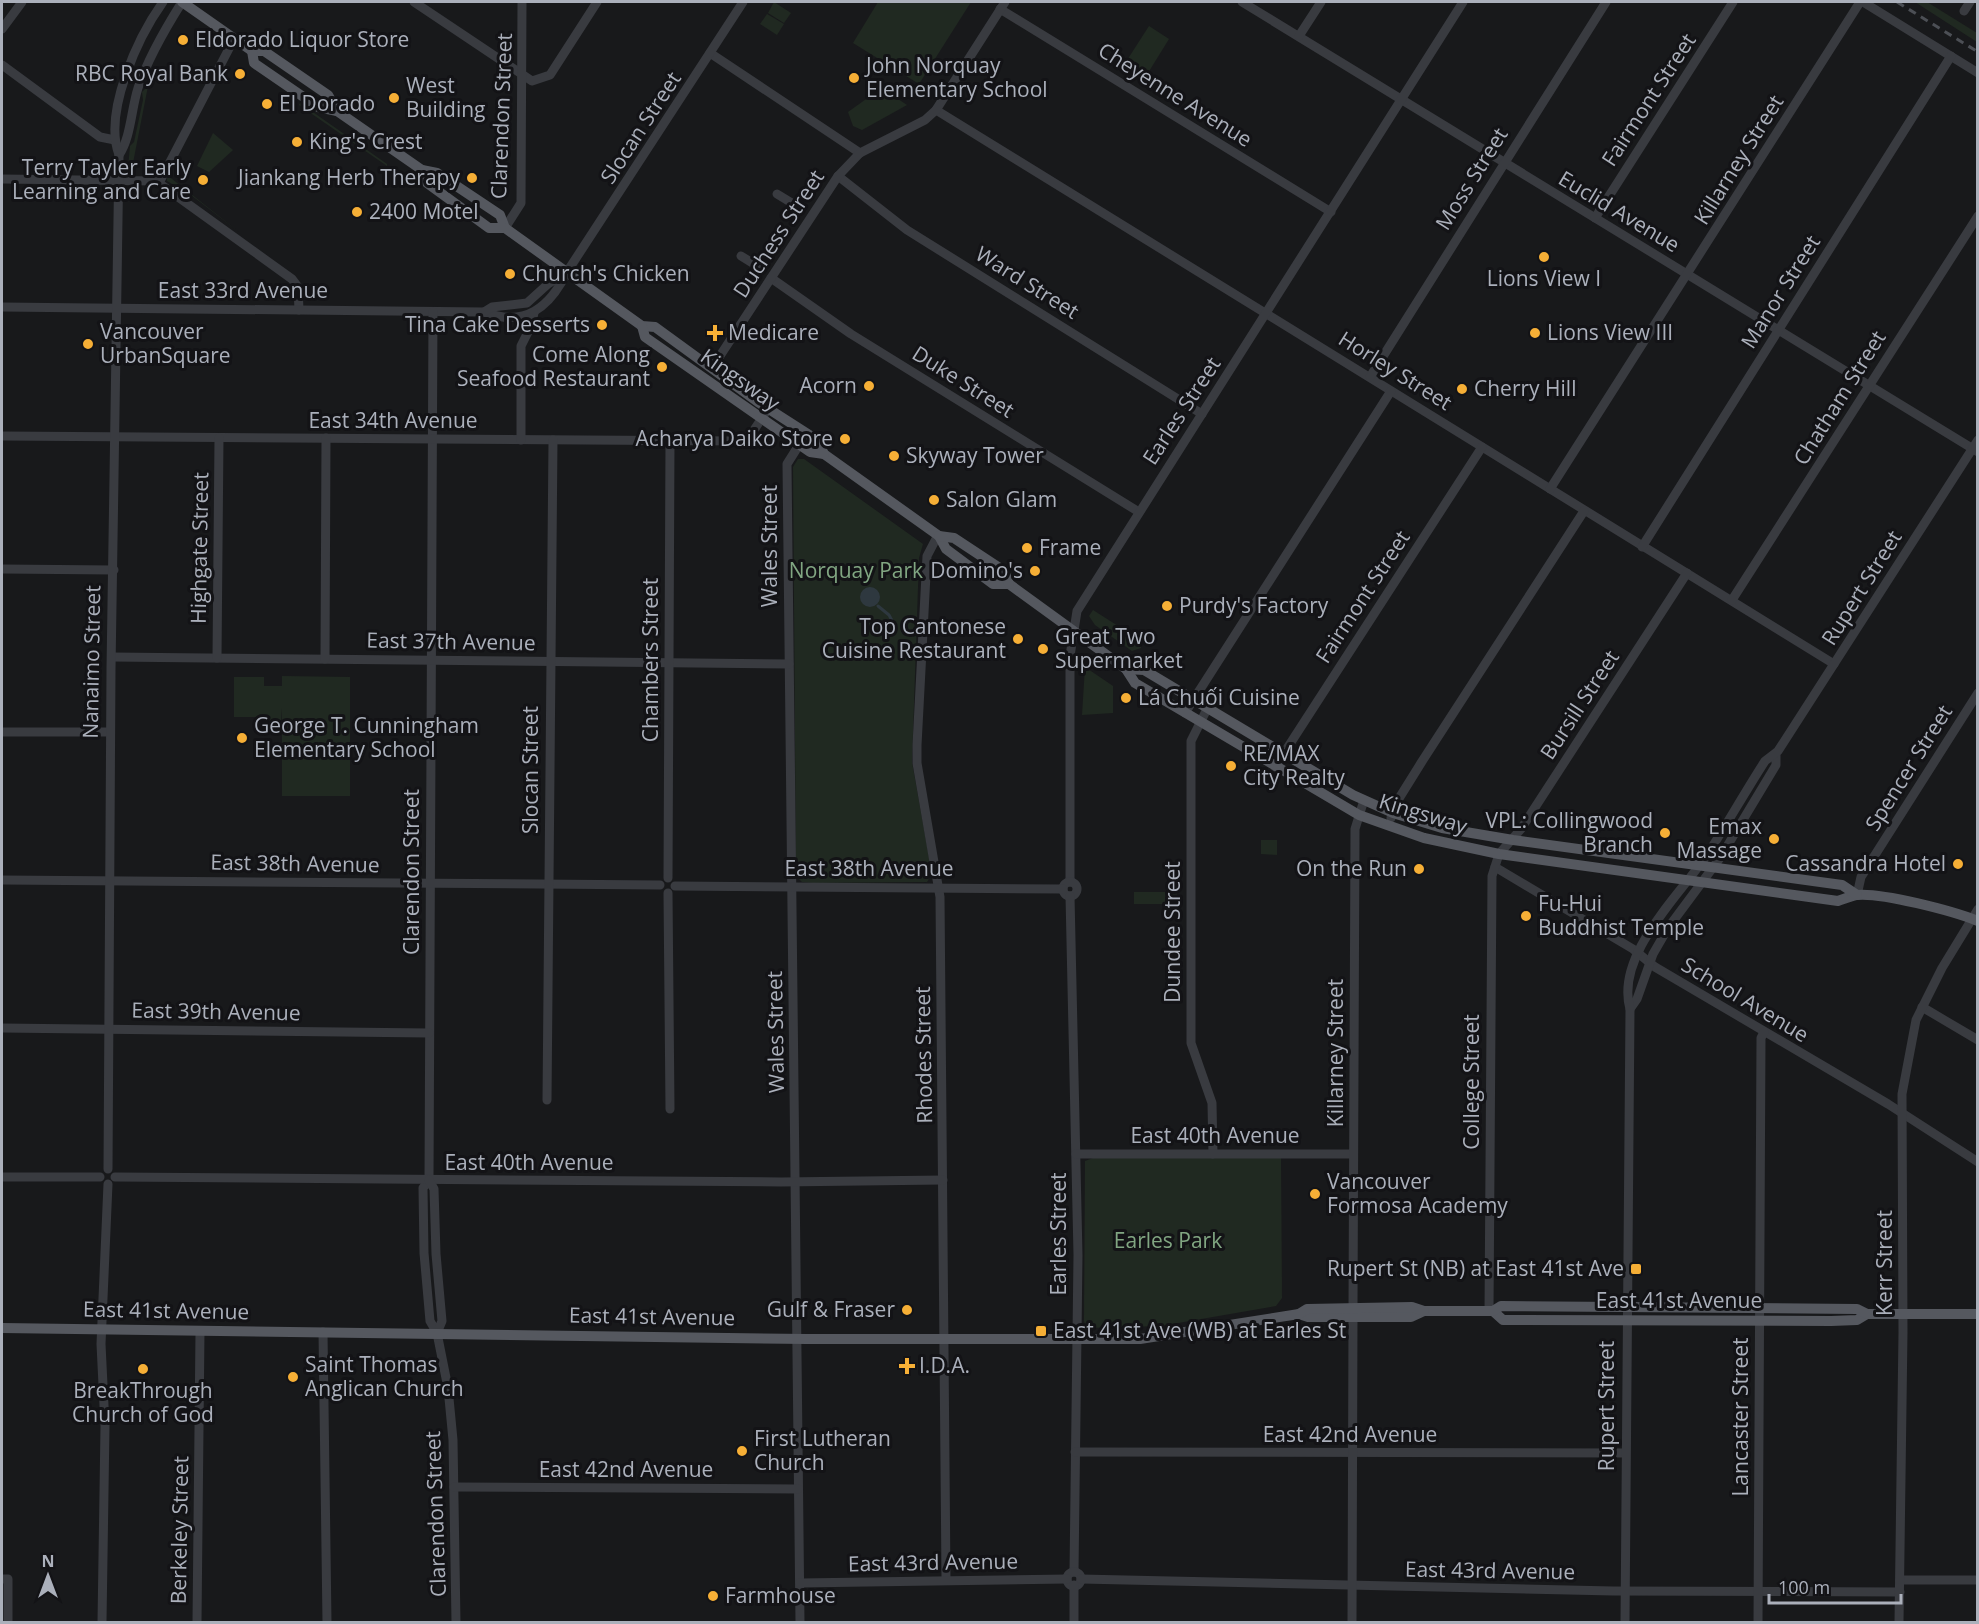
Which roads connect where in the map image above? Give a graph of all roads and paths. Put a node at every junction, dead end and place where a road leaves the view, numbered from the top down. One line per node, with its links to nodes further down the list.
1 (22, 2): 17 (street)
2 (163, 2): 29 (street, Nanaimo Street)
3 (182, 2): 19 (main road, Kingsway); 31 (street, Nanaimo Street)
4 (414, 2): 25 (street)
5 (522, 2): 25 (street, Clarendon Street)
6 (597, 2): 25 (street)
7 (743, 2): 21 (street, Slocan Street)
8 (1242, 2): 18 (street, Euclid Avenue)
9 (1321, 2): 18 (street)
10 (1463, 2): 26 (street, Earles Street)
11 (1606, 2): 32 (street, Moss Street)
12 (1733, 2): 42 (street, Fairmont Street)
13 (1862, 2): 22 (street); 47 (street, Killarney Street)
14 (1970, 2): 16 (street)
15 (1002, 5): 27 (street, Duchess Street); 40 (street, Cheyenne Avenue)
16 (1964, 11)
17 (2, 29)
18 (1299, 36): 26 (street, Euclid Avenue)
19 (234, 39): 20 (main road, Kingsway); 37 (street)
20 (252, 51): 28 (main road, Kingsway); 28 (main road, Kingsway)
21 (710, 53): 30 (street); 46 (street, Slocan Street)
22 (1951, 56): 24 (street); 58 (street, Manor Street)
23 (2, 65): 29 (street)
24 (1977, 73)
25 (523, 77): 43 (street, Clarendon Street)
26 (1402, 98): 32 (street, Euclid Avenue); 40 (street, Earles Street)
27 (936, 110): 30 (street, Duchess Street); 56 (street, Horley Street)
28 (337, 111): 33 (main road, Kingsway)
29 (115, 140): 31 (street, Nanaimo Street)
30 (860, 153): 34 (street, Duchess Street)
31 (119, 155): 36 (street, Nanaimo Street)
32 (1504, 162): 42 (street, Euclid Avenue); 60 (street, Moss Street)
33 (422, 170): 43 (main road, Kingsway); 43 (main road, Kingsway)
34 (838, 176): 48 (street, Duchess Street); 64 (street, Ward Street)
35 (2, 179): 36 (street)
36 (118, 180): 37 (street); 51 (street, Nanaimo Street)
37 (159, 183): 52 (street)
38 (777, 194): 39 (street)
39 (800, 208)
40 (1331, 212): 56 (street, Earles Street)
41 (1977, 216): 61 (street, Chatham Street)
42 (1595, 218): 47 (street, Euclid Avenue)
43 (505, 228): 46 (main road, Kingsway)
44 (741, 256): 45 (street)
45 (762, 268)
46 (567, 272): 49 (street, Slocan Street); 55 (street, Slocan Street); 57 (main road, Kingsway)
47 (1687, 274): 58 (street, Euclid Avenue); 79 (street, Killarney Street)
48 (771, 278): 59 (street, Duchess Street); 81 (street, Duke Street)
49 (527, 303): 54 (street, East 33rd Avenue)
50 (2, 307): 51 (street, East 33rd Avenue)
51 (116, 308): 52 (street, East 33rd Avenue); 67 (street, Nanaimo Street)
52 (298, 310): 53 (street, East 33rd Avenue)
53 (433, 312): 54 (street, East 33rd Avenue); 70 (street, Clarendon Street)
54 (484, 312): 55 (street, East 33rd Avenue)
55 (534, 313): 71 (street, Slocan Street)
56 (1266, 314): 60 (street, Horley Street); 64 (street, Earles Street)
57 (642, 326): 59 (main road, Kingsway); 65 (main road, Kingsway)
58 (1779, 330): 61 (street, Euclid Avenue); 83 (street, Manor Street)
59 (712, 368): 63 (main road, Kingsway)
60 (1370, 377): 62 (street, Horley Street)
61 (1869, 386): 77 (street, Euclid Avenue); 88 (street, Chatham Street)
62 (1391, 391): 76 (street, Horley Street); 100 (street)
63 (768, 409): 65 (street, East 34th Avenue); 78 (main road, Kingsway)
64 (1202, 414): 81 (street, Earles Street)
65 (761, 419): 74 (street, East 34th Avenue); 75 (main road, Kingsway)
66 (2, 436): 67 (street, East 34th Avenue)
67 (115, 436): 68 (street, East 34th Avenue); 85 (street, Nanaimo Street)
68 (219, 438): 69 (street, East 34th Avenue); 91 (street, Highgate Street)
69 (326, 438): 70 (street, East 34th Avenue); 92 (street)
70 (432, 439): 71 (street, East 34th Avenue); 93 (street, Clarendon Street)
71 (521, 440): 72 (street, East 34th Avenue)
72 (553, 440): 74 (street, East 34th Avenue); 94 (street, Slocan Street)
73 (1977, 440): 77 (street, Rupert Street)
74 (670, 441): 95 (street, Chambers Street)
75 (799, 445): 78 (main road, Kingsway); 96 (street, Wales Street)
76 (1482, 447): 79 (street, Horley Street); 106 (street, Fairmont Street)
77 (1975, 451): 97 (street, Rupert Street)
78 (824, 454): 82 (main road, Kingsway)
79 (1550, 489): 80 (street, Horley Street)
80 (1584, 511): 83 (street, Horley Street); 110 (street)
81 (1139, 512): 89 (street, Earles Street)
82 (938, 535): 87 (main road, Kingsway); 87 (main road, Kingsway); 126 (street, Rhodes Street)
83 (1642, 547): 86 (street, Horley Street)
84 (2, 569): 85 (street)
85 (114, 570): 90 (street, Nanaimo Street)
86 (1687, 573): 88 (street, Horley Street); 113 (street, Bursill Street)
87 (1009, 584): 89 (main road, Kingsway)
88 (1732, 600): 97 (street, Horley Street)
89 (1074, 631): 98 (main road, Kingsway); 127 (street, Earles Street)
90 (112, 657): 91 (street, East 37th Avenue); 105 (street, Nanaimo Street)
91 (217, 658): 92 (street, East 37th Avenue)
92 (325, 659): 93 (street, East 37th Avenue)
93 (432, 661): 94 (street, East 37th Avenue); 121 (street, Clarendon Street)
94 (550, 662): 95 (street, East 37th Avenue); 123 (street, Slocan Street)
95 (669, 663): 96 (street, East 37th Avenue); 124 (street, Chambers Street)
96 (789, 664): 125 (street, Wales Street)
97 (1834, 664): 107 (street, Rupert Street)
98 (1126, 669): 100 (main road, Kingsway); 102 (main road, Kingsway)
99 (1977, 693): 128 (street, Spencer Street)
100 (1192, 701): 101 (main road, Kingsway); 102 (street)
101 (1207, 709): 103 (street, Dundee Street); 106 (main road, Kingsway)
102 (1185, 713): 103 (main road, Kingsway)
103 (1200, 722): 108 (main road, Kingsway); 143 (street, Dundee Street)
104 (2, 732): 105 (street)
105 (110, 732): 119 (street, Nanaimo Street)
106 (1283, 754): 108 (street, Fairmont Street); 109 (main road, Kingsway)
107 (1776, 755): 115 (street, Rupert Street); 117 (street, Rupert Street)
108 (1275, 766): 111 (main road, Kingsway)
109 (1364, 800): 110 (main road, Kingsway); 111 (street, Killarney Street)
110 (1393, 813): 112 (street); 113 (main road, Kingsway)
111 (1359, 815): 112 (main road, Kingsway); 144 (street, Killarney Street)
112 (1388, 826): 114 (main road, Kingsway)
113 (1513, 840): 114 (street, Bursill Street); 115 (main road, Kingsway)
114 (1499, 854): 116 (street, College Street); 120 (main road, Kingsway)
115 (1699, 866): 117 (main road, Kingsway); 120 (street, Rupert Street)
116 (1495, 867): 130 (street, School Avenue); 155 (street, College Street)
117 (1713, 868): 122 (street, Rupert Street); 128 (main road, Kingsway)
118 (2, 880): 119 (street, East 38th Avenue)
119 (110, 881): 121 (street, East 38th Avenue); 135 (street, Nanaimo Street)
120 (1686, 881): 122 (main road, Kingsway); 130 (street, Rupert Street)
121 (430, 883): 123 (street, East 38th Avenue); 137 (street, Clarendon Street)
122 (1701, 883): 128 (main road, Kingsway); 131 (street, Rupert Street)
123 (548, 884): 124 (street, East 38th Avenue); 139 (street, Slocan Street)
124 (670, 886): 125 (street, East 38th Avenue); 140 (street, Chambers Street)
125 (792, 887): 126 (street, East 38th Avenue); 152 (street, Wales Street)
126 (939, 888): 127 (street, East 38th Avenue); 150 (street, Rhodes Street)
127 (1068, 889): 142 (street, Earles Street)
128 (1857, 895): 129 (main road, Kingsway)
129 (1976, 916): 132 (street, Kerr Street)
130 (1639, 953): 131 (street, School Avenue); 133 (street, Rupert Street)
131 (1649, 962): 133 (street, Rupert Street); 136 (street, School Avenue)
132 (1922, 1007): 138 (street); 141 (street, Kerr Street)
133 (1630, 1009): 153 (street, Rupert Street)
134 (2, 1028): 135 (street, East 39th Avenue)
135 (109, 1029): 137 (street, East 39th Avenue); 146 (street, Nanaimo Street)
136 (1764, 1032): 141 (street, School Avenue); 154 (street, Lancaster Street)
137 (429, 1033): 149 (street, Clarendon Street)
138 (1977, 1040)
139 (547, 1100)
140 (670, 1109)
141 (1902, 1114): 145 (street, School Avenue); 158 (street, Kerr Street)
142 (1076, 1154): 143 (street, East 40th Avenue); 169 (street, Earles Street)
143 (1213, 1154): 144 (street, East 40th Avenue)
144 (1353, 1154): 156 (street, Killarney Street)
145 (1977, 1162)
146 (108, 1169): 148 (street); 151 (street)
147 (2, 1177): 148 (street)
148 (100, 1177): 151 (street)
149 (429, 1180): 151 (street, East 40th Avenue); 152 (street, East 40th Avenue); 166 (street, Clarendon Street)
150 (943, 1180): 152 (street, East 40th Avenue); 168 (street, Rhodes Street)
151 (112, 1181): 163 (street)
152 (795, 1182): 167 (street, Wales Street)
153 (1626, 1306): 154 (main road, East 41st Avenue); 155 (main road, East 41st Avenue); 160 (street, Rupert Street)
154 (1759, 1306): 157 (main road, East 41st Avenue); 161 (street, Lancaster Street)
155 (1491, 1311): 156 (main road, East 41st Avenue); 160 (main road, East 41st Avenue)
156 (1353, 1312): 169 (main road, East 41st Avenue); 171 (street, Killarney Street)
157 (1868, 1314): 158 (main road, East 41st Avenue); 161 (main road, East 41st Avenue)
158 (1903, 1314): 159 (main road, East 41st Avenue); 178 (street, Kerr Street)
159 (1977, 1314)
160 (1625, 1320): 161 (main road, East 41st Avenue); 172 (street, Rupert Street)
161 (1759, 1321): 183 (street, Lancaster Street)
162 (2, 1328): 163 (main road, East 41st Avenue)
163 (102, 1329): 164 (main road, East 41st Avenue); 186 (street)
164 (200, 1331): 165 (main road, East 41st Avenue); 187 (street, Berkeley Street)
165 (323, 1332): 166 (main road, East 41st Avenue); 188 (street)
166 (437, 1333): 167 (main road, East 41st Avenue); 173 (street, Clarendon Street)
167 (798, 1339): 168 (main road, East 41st Avenue); 174 (street, Wales Street)
168 (943, 1339): 169 (main road, East 41st Avenue); 176 (street, Rhodes Street)
169 (1077, 1340): 170 (street, Earles Street)
170 (1075, 1452): 171 (street, East 42nd Avenue); 177 (street, Earles Street)
171 (1351, 1453): 172 (street, East 42nd Avenue); 181 (street, Killarney Street)
172 (1625, 1453): 182 (street, Rupert Street)
173 (454, 1487): 174 (street, East 42nd Avenue); 189 (street, Clarendon Street)
174 (798, 1489): 180 (street, Wales Street)
175 (5, 1579): 185 (street)
176 (946, 1579): 177 (street, East 43rd Avenue); 180 (street, East 43rd Avenue)
177 (1074, 1579): 181 (street, East 43rd Avenue); 191 (street, Earles Street)
178 (1900, 1580): 179 (street); 184 (street, Kerr Street)
179 (1977, 1580)
180 (800, 1583): 190 (street, Wales Street)
181 (1351, 1586): 182 (street, East 43rd Avenue); 192 (street, Killarney Street)
182 (1625, 1591): 183 (street, East 43rd Avenue); 193 (street, Rupert Street)
183 (1758, 1591): 184 (street, East 43rd Avenue); 194 (street, Lancaster Street)
184 (1900, 1592): 195 (street, Kerr Street)
185 (8, 1623)
186 (102, 1623)
187 (197, 1623)
188 (327, 1623)
189 (456, 1623)
190 (800, 1623)
191 (1074, 1623)
192 (1352, 1623)
193 (1624, 1623)
194 (1758, 1623)
195 (1899, 1623)

